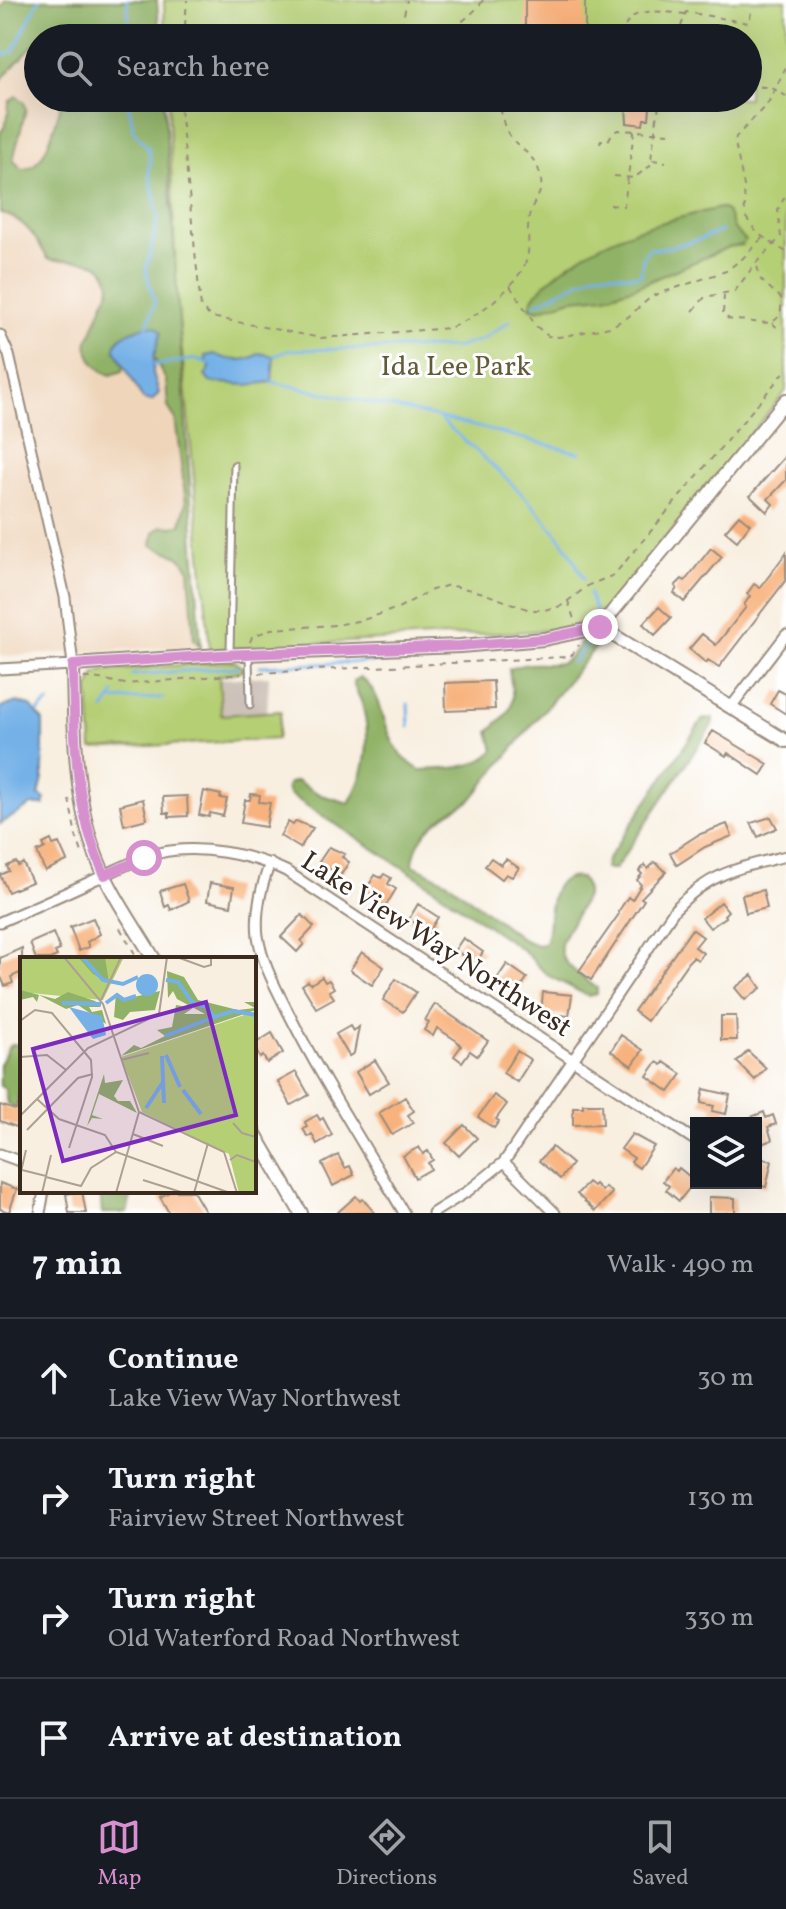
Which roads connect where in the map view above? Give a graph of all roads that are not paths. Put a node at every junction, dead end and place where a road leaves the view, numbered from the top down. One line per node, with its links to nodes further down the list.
1 (0, 335): 8 (street)
2 (786, 400): 4 (street)
3 (234, 465): 7 (lane)
4 (600, 627): 6 (street); 11 (street)
5 (786, 635): 11 (street)
6 (249, 654): 7 (street); 10 (lane)
7 (229, 655): 8 (street)
8 (73, 665): 9 (street); 15 (street)
9 (0, 669)
10 (250, 705)
11 (731, 707): 12 (street)
12 (786, 741)
13 (786, 856): 18 (street)
14 (270, 863): 15 (street, Lake View Way Northwest); 18 (street, Lake View Way Northwest); 27 (street)
15 (99, 878): 16 (street, Lake View Way Northwest); 17 (street)
16 (0, 922)
17 (153, 957)
18 (573, 1062): 20 (street, Lake View Way Northwest); 23 (street)
19 (256, 1135): 26 (street)
20 (690, 1137)
21 (0, 1154): 22 (street)
22 (20, 1161)
23 (504, 1162): 28 (street); 29 (street)
24 (44, 1193): 25 (street)
25 (40, 1213)
26 (301, 1213)
27 (404, 1213)
28 (433, 1213)
29 (555, 1213)

